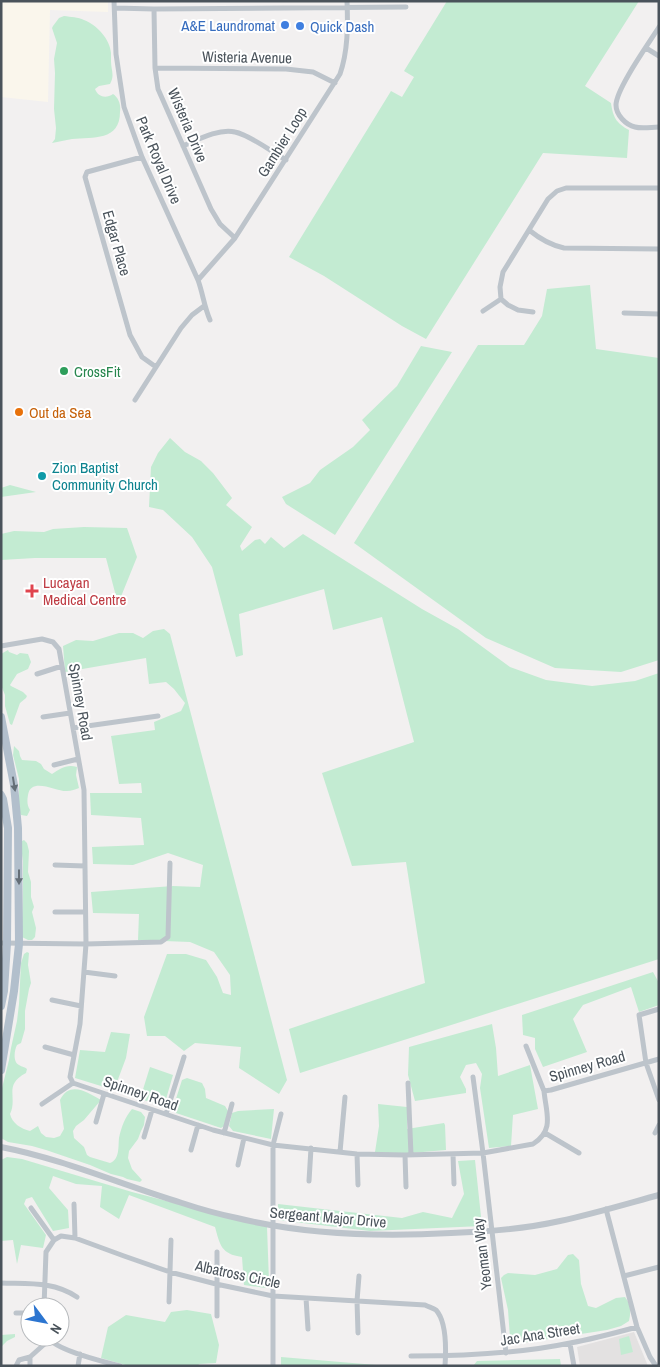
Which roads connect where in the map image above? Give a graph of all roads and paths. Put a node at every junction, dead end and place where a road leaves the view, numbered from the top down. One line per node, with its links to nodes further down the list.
1 (347, 1): 3 (street, Gambier Loop)
2 (114, 4): 5 (street); 13 (street, Park Royal Drive)
3 (348, 8): 4 (street); 5 (street); 10 (street, Gambier Loop)
4 (406, 8)
5 (154, 10): 9 (street, Wisteria Drive)
6 (659, 27): 7 (street)
7 (646, 48): 8 (street); 11 (street)
8 (659, 56)
9 (155, 68): 10 (street, Wisteria Avenue); 12 (street, Wisteria Drive)
10 (335, 83): 14 (street, Gambier Loop)
11 (659, 128)
12 (183, 146): 14 (street); 17 (street, Wisteria Drive)
13 (142, 157): 19 (street, Park Royal Drive); 27 (street, Edgar Place)
14 (286, 160): 17 (street, Gambier Loop)
15 (659, 188): 16 (street)
16 (529, 230): 18 (street); 20 (street)
17 (235, 238): 19 (street, Gambier Loop)
18 (659, 250)
19 (198, 280): 21 (street, Park Royal Drive)
20 (501, 299): 22 (street); 23 (street)
21 (204, 306): 26 (street, Park Royal Drive); 27 (street)
22 (483, 311)
23 (533, 312)
24 (624, 313): 25 (street)
25 (659, 314)
26 (210, 320)
27 (156, 367): 28 (street)
28 (135, 400)
29 (1, 646): 30 (street, Spinney Road)
30 (62, 666): 31 (street); 32 (street, Spinney Road)
31 (37, 674)
32 (70, 713): 35 (street); 36 (street, Spinney Road)
33 (158, 716): 36 (street)
34 (1, 717): 37 (main road)
35 (43, 717)
36 (73, 728): 39 (street, Spinney Road)
37 (5, 740): 38 (main road); 48 (main road, one-way to 48)
38 (1, 756)
39 (78, 759): 40 (street); 44 (street, Spinney Road)
40 (54, 765)
41 (1, 795): 47 (main road)
42 (170, 863): 49 (street)
43 (55, 866): 44 (street)
44 (85, 866): 46 (street, Spinney Road)
45 (55, 912): 46 (street)
46 (85, 912): 49 (street, Spinney Road)
47 (4, 943): 48 (street); 53 (main road)
48 (19, 944): 49 (street); 62 (main road)
49 (86, 944): 50 (street, Spinney Road)
50 (84, 972): 51 (street); 54 (street, Spinney Road)
51 (115, 976)
52 (52, 1000): 54 (street)
53 (1, 1006)
54 (81, 1006): 58 (street, Spinney Road)
55 (659, 1009): 61 (street)
56 (526, 1046): 66 (street)
57 (45, 1047): 58 (street)
58 (74, 1055): 64 (street, Spinney Road)
59 (184, 1057): 73 (street)
60 (659, 1059): 61 (street, Spinney Road)
61 (646, 1063): 66 (street, Spinney Road); 69 (street)
62 (1, 1070)
63 (473, 1077): 88 (street, Yeoman Way)
64 (73, 1083): 67 (street, Spinney Road); 70 (street)
65 (408, 1083): 92 (street)
66 (544, 1091): 79 (street, Spinney Road)
67 (104, 1094): 72 (street, Spinney Road); 75 (street)
68 (345, 1097): 87 (street)
69 (659, 1100)
70 (42, 1104)
71 (232, 1104): 78 (street)
72 (152, 1110): 73 (street, Spinney Road); 81 (street)
73 (166, 1114): 76 (street, Spinney Road)
74 (281, 1114): 83 (street)
75 (96, 1122)
76 (198, 1125): 78 (street, Spinney Road); 86 (street)
77 (659, 1125): 80 (street)
78 (224, 1133): 82 (street, Spinney Road)
79 (545, 1133): 88 (street, Spinney Road); 89 (street)
80 (655, 1133)
81 (144, 1137)
82 (244, 1138): 83 (street, Spinney Road); 93 (street)
83 (273, 1145): 85 (street, Spinney Road); 102 (street)
84 (1, 1147): 102 (street, Sergeant Major Drive)
85 (310, 1148): 87 (street, Spinney Road); 94 (street)
86 (190, 1150)
87 (340, 1152): 90 (street, Spinney Road)
88 (483, 1153): 91 (street, Spinney Road); 103 (street, Yeoman Way)
89 (579, 1153)
90 (357, 1154): 92 (street, Spinney Road); 96 (street)
91 (453, 1154): 92 (street, Spinney Road); 95 (street)
92 (408, 1155): 97 (street)
93 (238, 1165)
94 (309, 1181)
95 (454, 1184)
96 (358, 1185)
97 (406, 1187)
98 (659, 1194): 101 (street, Sergeant Major Drive)
99 (74, 1204): 104 (street)
100 (31, 1208): 105 (street)
101 (606, 1209): 103 (street, Sergeant Major Drive); 111 (street)
102 (274, 1226): 103 (street, Sergeant Major Drive); 115 (street)
103 (491, 1231): 130 (street, Yeoman Way)
104 (75, 1238): 105 (street, Albatross Circle); 109 (street, Albatross Circle)
105 (54, 1240): 113 (street)
106 (171, 1240): 109 (street)
107 (217, 1252): 114 (street)
108 (659, 1267): 111 (street)
109 (170, 1272): 114 (street, Albatross Circle); 120 (street)
110 (359, 1276): 119 (street)
111 (624, 1276): 124 (street)
112 (1, 1283): 113 (street)
113 (45, 1284): 116 (street); 117 (street)
114 (216, 1284): 115 (street, Albatross Circle); 123 (street)
115 (273, 1296): 118 (street, Albatross Circle); 139 (street)
116 (44, 1297)
117 (77, 1297)
118 (306, 1298): 119 (street, Albatross Circle); 125 (street)
119 (357, 1301): 126 (street); 133 (street, Albatross Circle)
120 (169, 1302)
121 (16, 1313): 122 (street)
122 (20, 1313)
123 (217, 1316)
124 (637, 1327): 127 (street, Jac Ana Street); 142 (street)
125 (308, 1329)
126 (358, 1333)
127 (570, 1344): 130 (street, Jac Ana Street); 141 (street)
128 (41, 1347): 134 (street)
129 (62, 1347): 131 (street)
130 (506, 1353): 133 (street, Jac Ana Street)
131 (80, 1354): 137 (street); 138 (street)
132 (410, 1356): 133 (street, Jac Ana Street)
133 (446, 1356): 140 (street, Albatross Circle)
134 (30, 1357): 135 (street); 136 (street)
135 (16, 1366)
136 (30, 1366)
137 (78, 1366)
138 (120, 1366)
139 (273, 1366)
140 (445, 1366)
141 (574, 1366)
142 (656, 1366)

